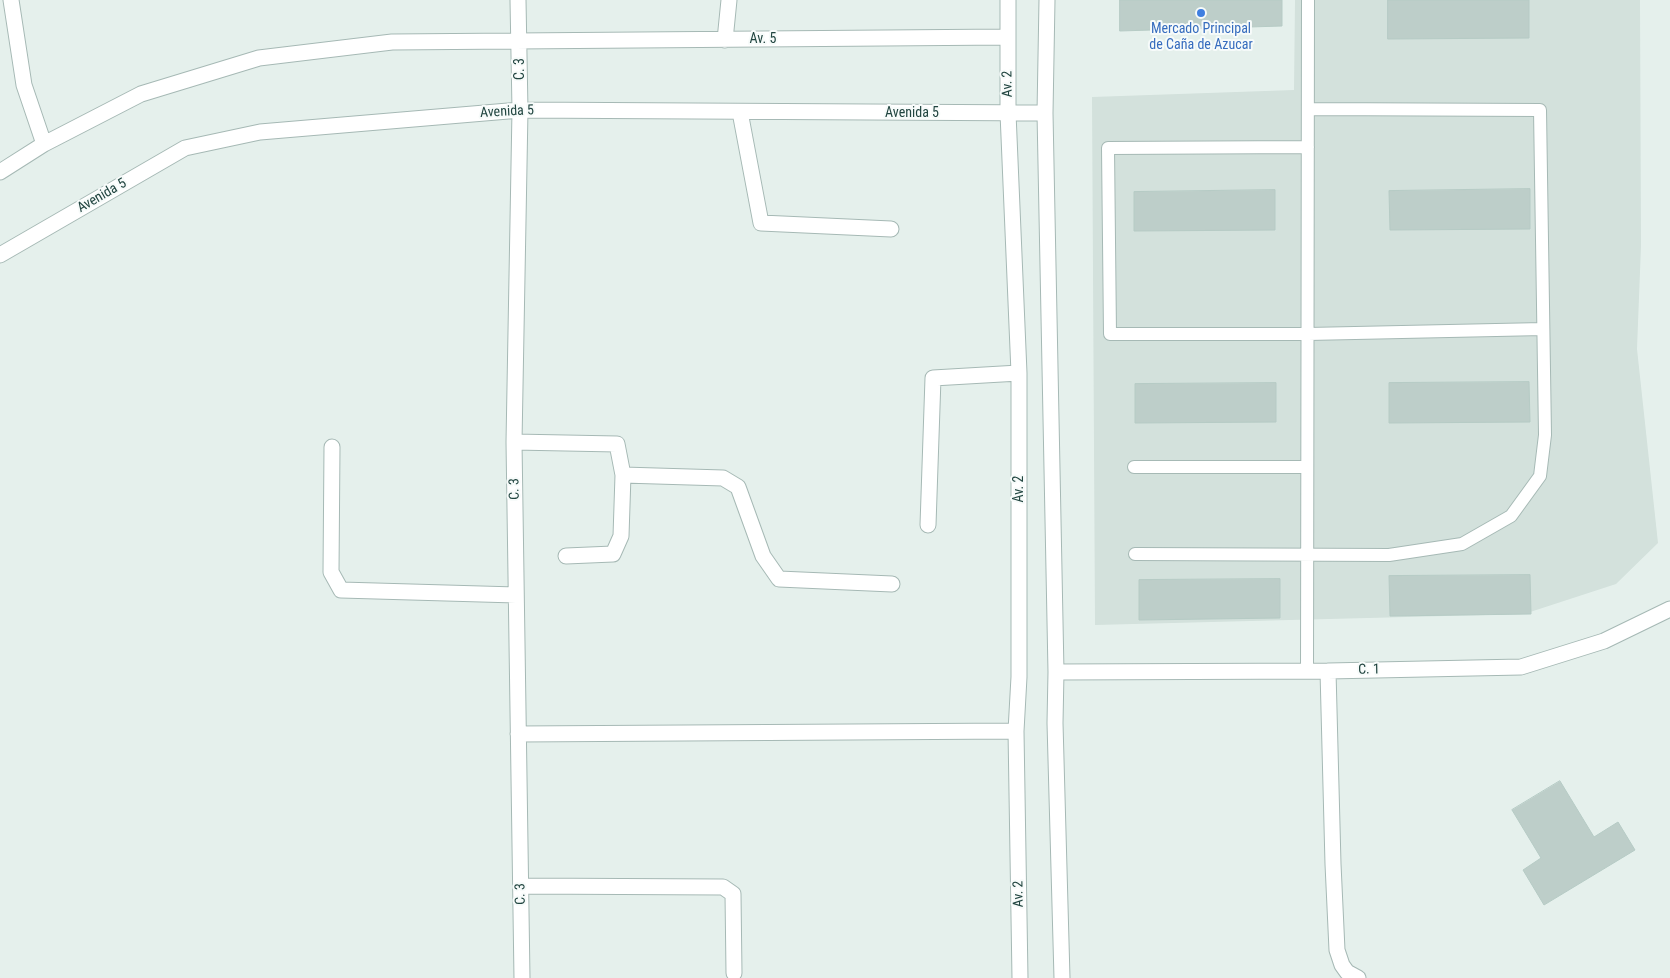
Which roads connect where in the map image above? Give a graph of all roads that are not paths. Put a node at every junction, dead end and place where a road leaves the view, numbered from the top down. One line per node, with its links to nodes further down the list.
1 (10, 0): 15 (street)
2 (518, 0): 9 (street, C. 3)
3 (729, 0): 8 (street)
4 (1008, 0): 7 (street, Av. 2)
5 (1046, 0): 13 (street)
6 (1308, 0): 10 (lane)
7 (1007, 37): 8 (street, Av. 5); 14 (street, Av. 2)
8 (725, 40): 9 (street, Av. 5)
9 (520, 42): 11 (street, C. 3); 15 (street)
10 (1308, 109): 16 (lane); 20 (lane)
11 (520, 110): 12 (street, Avenida 5); 19 (street, Avenida 5); 23 (street, C. 3)
12 (740, 112): 14 (street, Avenida 5); 18 (street)
13 (1045, 113): 14 (street, Avenida 5); 37 (street)
14 (1008, 114): 22 (street, Av. 2)
15 (44, 144): 17 (street)
16 (1308, 147): 21 (lane); 21 (lane)
17 (0, 172)
18 (891, 229)
19 (0, 255)
20 (1543, 329): 21 (lane); 30 (lane)
21 (1308, 334): 26 (lane)
22 (1019, 373): 28 (street); 38 (street, Av. 2)
23 (514, 442): 27 (street); 33 (street, C. 3)
24 (332, 447): 33 (street)
25 (1134, 467): 26 (lane)
26 (1308, 467): 30 (lane)
27 (623, 474): 31 (street); 32 (street)
28 (928, 525)
29 (1135, 554): 30 (lane)
30 (1307, 555): 35 (lane)
31 (566, 556)
32 (892, 584)
33 (516, 594): 39 (street, C. 3)
34 (1669, 612): 36 (street, C. 1)
35 (1306, 671): 36 (street, C. 1); 37 (street, C. 1)
36 (1328, 671): 45 (street)
37 (1056, 672): 44 (street)
38 (1016, 731): 39 (street); 43 (street, Av. 2)
39 (518, 734): 40 (street, C. 3)
40 (521, 886): 41 (street); 42 (street, C. 3)
41 (734, 973)
42 (522, 978)
43 (1020, 978)
44 (1062, 978)
45 (1358, 978)

